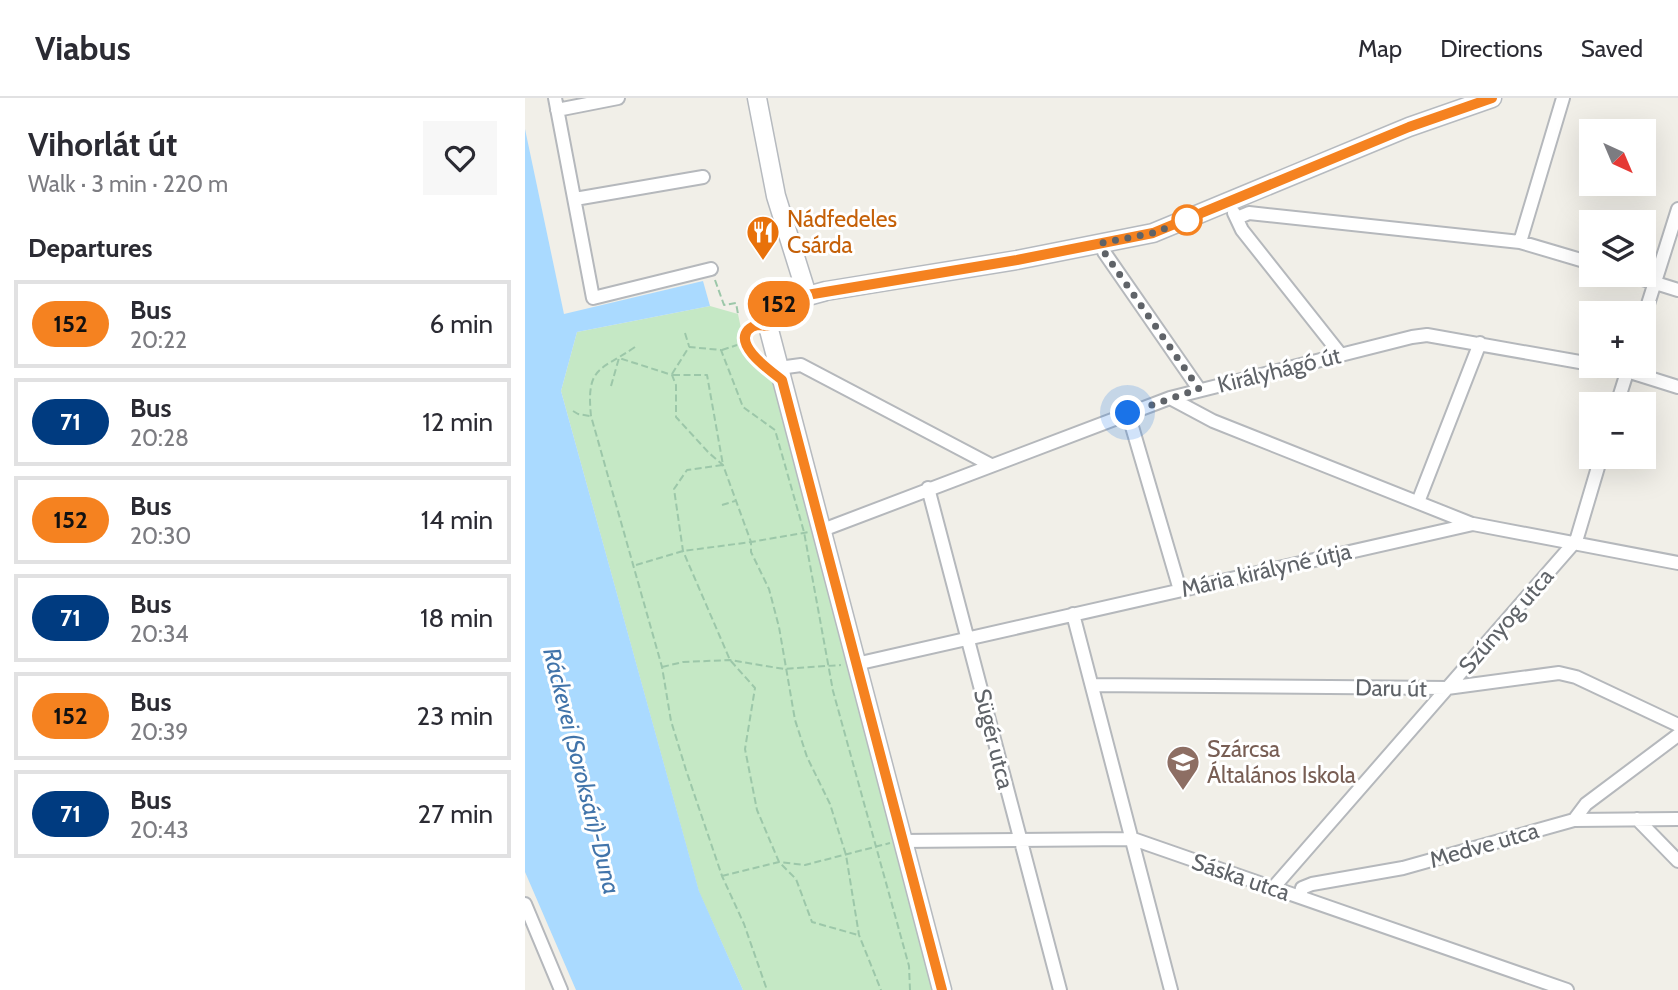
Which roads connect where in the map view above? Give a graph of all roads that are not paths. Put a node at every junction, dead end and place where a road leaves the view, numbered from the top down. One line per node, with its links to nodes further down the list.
1 (618, 98): 5 (street)
2 (757, 98): 17 (street)
3 (1492, 98): 8 (street)
4 (1563, 98): 10 (street)
5 (556, 104): 7 (street)
6 (703, 177): 7 (street)
7 (575, 199): 13 (street)
8 (1233, 209): 10 (street); 11 (street); 20 (street)
9 (1678, 209): 14 (street)
10 (1520, 242): 12 (street)
11 (1102, 243): 17 (street); 25 (street)
12 (1579, 259)
13 (711, 269)
14 (1656, 279)
15 (1656, 282): 16 (street)
16 (1678, 290)
17 (807, 295): 18 (street)
18 (769, 320): 22 (street); 22 (lane)
19 (1480, 343): 20 (street, Királyhágó út); 21 (street, Királyhágó út); 31 (street)
20 (1341, 355): 25 (street, Királyhágó út)
21 (1579, 362)
22 (780, 374): 28 (street); 33 (street)
23 (1654, 378): 24 (street)
24 (1678, 387)
25 (1199, 389): 26 (street, Királyhágó út)
26 (1170, 398): 27 (street, Királyhágó út); 31 (street)
27 (1128, 413): 28 (street, Királyhágó út); 36 (street)
28 (991, 465): 30 (street, Királyhágó út)
29 (1597, 469): 34 (street)
30 (928, 488): 33 (street, Királyhágó út); 38 (street, Sügér utca)
31 (1418, 502): 32 (street)
32 (1473, 524): 34 (street, Mária királyné útja); 36 (street, Mária királyné útja)
33 (812, 531): 39 (street)
34 (1573, 544): 35 (street, Mária királyné útja); 41 (street, Szúnyog utca)
35 (1678, 563)
36 (1180, 590): 37 (street, Mária királyné útja)
37 (1073, 614): 38 (street, Mária királyné útja); 40 (street)
38 (968, 638): 39 (street, Mária királyné útja); 49 (street, Sügér utca)
39 (856, 664): 51 (street)
40 (1092, 685): 41 (street, Daru út); 50 (street)
41 (1447, 688): 42 (street, Daru út); 53 (street, Szúnyog utca)
42 (1678, 725)
43 (1678, 735): 47 (street)
44 (1637, 819): 45 (street, Medve utca); 47 (street, Medve utca); 48 (street)
45 (1660, 819): 46 (street, Medve utca); 48 (street)
46 (1678, 819)
47 (1574, 820): 55 (street, Medve utca)
48 (1651, 835): 52 (street)
49 (1020, 839): 50 (street, Sáska utca); 51 (street, Sáska utca); 59 (street, Sügér utca)
50 (1133, 839): 54 (street, Sáska utca); 60 (street)
51 (901, 841): 58 (street)
52 (1678, 861)
53 (1285, 874): 54 (street, Szúnyog utca); 55 (street)
54 (1273, 888): 55 (street, Sáska utca)
55 (1301, 893): 61 (street, Sáska utca)
56 (525, 904): 57 (street)
57 (561, 990)
58 (942, 990)
59 (1060, 990)
60 (1171, 990)
61 (1567, 990)

